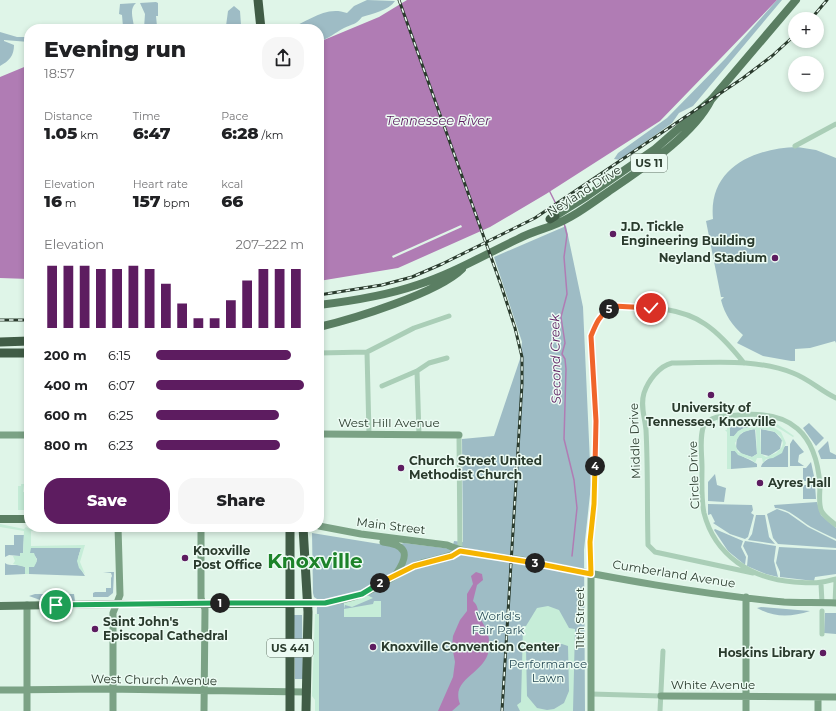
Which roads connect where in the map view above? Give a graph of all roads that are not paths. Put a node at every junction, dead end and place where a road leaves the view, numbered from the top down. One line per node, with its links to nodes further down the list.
1 (258, 0): 3 (highway)
2 (796, 0): 6 (main road, Neyland Drive / US 11)
3 (260, 24)
4 (836, 124): 5 (street)
5 (795, 146)
6 (463, 267): 7 (main road, Neyland Drive / US 11); 9 (main road, Neyland Drive / US 11)
7 (324, 304)
8 (449, 316): 12 (street)
9 (324, 325)
10 (3, 341): 11 (highway)
11 (24, 341)
12 (368, 352): 15 (street); 22 (street)
13 (0, 353): 14 (highway)
14 (24, 353)
15 (324, 353)
16 (447, 358): 18 (street)
17 (744, 362): 20 (street, Middle Drive); 37 (street, Middle Drive); 39 (street)
18 (417, 371): 19 (street); 26 (street)
19 (382, 386)
20 (836, 398)
21 (324, 434): 22 (street, West Hill Avenue)
22 (369, 434): 26 (street, West Hill Avenue)
23 (459, 434): 26 (street, West Hill Avenue); 36 (street)
24 (0, 435): 25 (street)
25 (24, 435)
26 (419, 435)
27 (0, 519): 28 (main road)
28 (24, 519)
29 (836, 525): 37 (street, Circle Drive)
30 (324, 527): 35 (street, Main Street)
31 (118, 532): 47 (street)
32 (201, 532): 44 (street)
33 (290, 532): 45 (highway, US 441)
34 (303, 532): 48 (highway, US 441)
35 (361, 534): 36 (street, Main Street); 38 (street)
36 (460, 551): 38 (street, Cumberland Avenue); 39 (street, Cumberland Avenue)
37 (753, 573): 41 (street, Circle Drive)
38 (396, 574): 48 (street, Cumberland Avenue)
39 (591, 574): 42 (street, Cumberland Avenue); 60 (street, 11th Street)
40 (836, 580): 41 (street, Circle Drive); 46 (street, Circle Drive)
41 (821, 584): 43 (street)
42 (746, 598): 43 (street, Cumberland Avenue); 62 (street)
43 (822, 602): 46 (street, Cumberland Avenue)
44 (202, 603): 45 (main road, Cumberland Avenue); 47 (main road, Cumberland Avenue); 57 (street)
45 (290, 603): 48 (main road, Cumberland Avenue); 58 (highway, US 441)
46 (836, 603)
47 (116, 604): 49 (main road, Cumberland Avenue); 56 (street)
48 (308, 604): 59 (highway, US 441)
49 (27, 605): 50 (main road, Cumberland Avenue); 54 (street)
50 (0, 606)
51 (822, 611): 52 (street)
52 (822, 634)
53 (663, 651): 61 (street)
54 (27, 689): 55 (street, West Church Avenue); 56 (street, West Church Avenue); 65 (street)
55 (0, 690)
56 (112, 690): 57 (street, West Church Avenue); 66 (street)
57 (204, 692): 58 (street, West Church Avenue); 67 (street)
58 (290, 692): 59 (street, West Church Avenue); 68 (highway, US 441)
59 (307, 692): 69 (highway, US 441)
60 (591, 694): 61 (street, White Avenue); 70 (street, 11th Street)
61 (661, 696): 62 (street, White Avenue); 71 (street)
62 (746, 697): 63 (street, White Avenue); 72 (street)
63 (818, 697): 64 (street, White Avenue); 73 (street)
64 (836, 697)
65 (27, 711)
66 (113, 711)
67 (204, 711)
68 (290, 711)
69 (306, 711)
70 (590, 711)
71 (660, 711)
72 (746, 711)
73 (818, 711)

